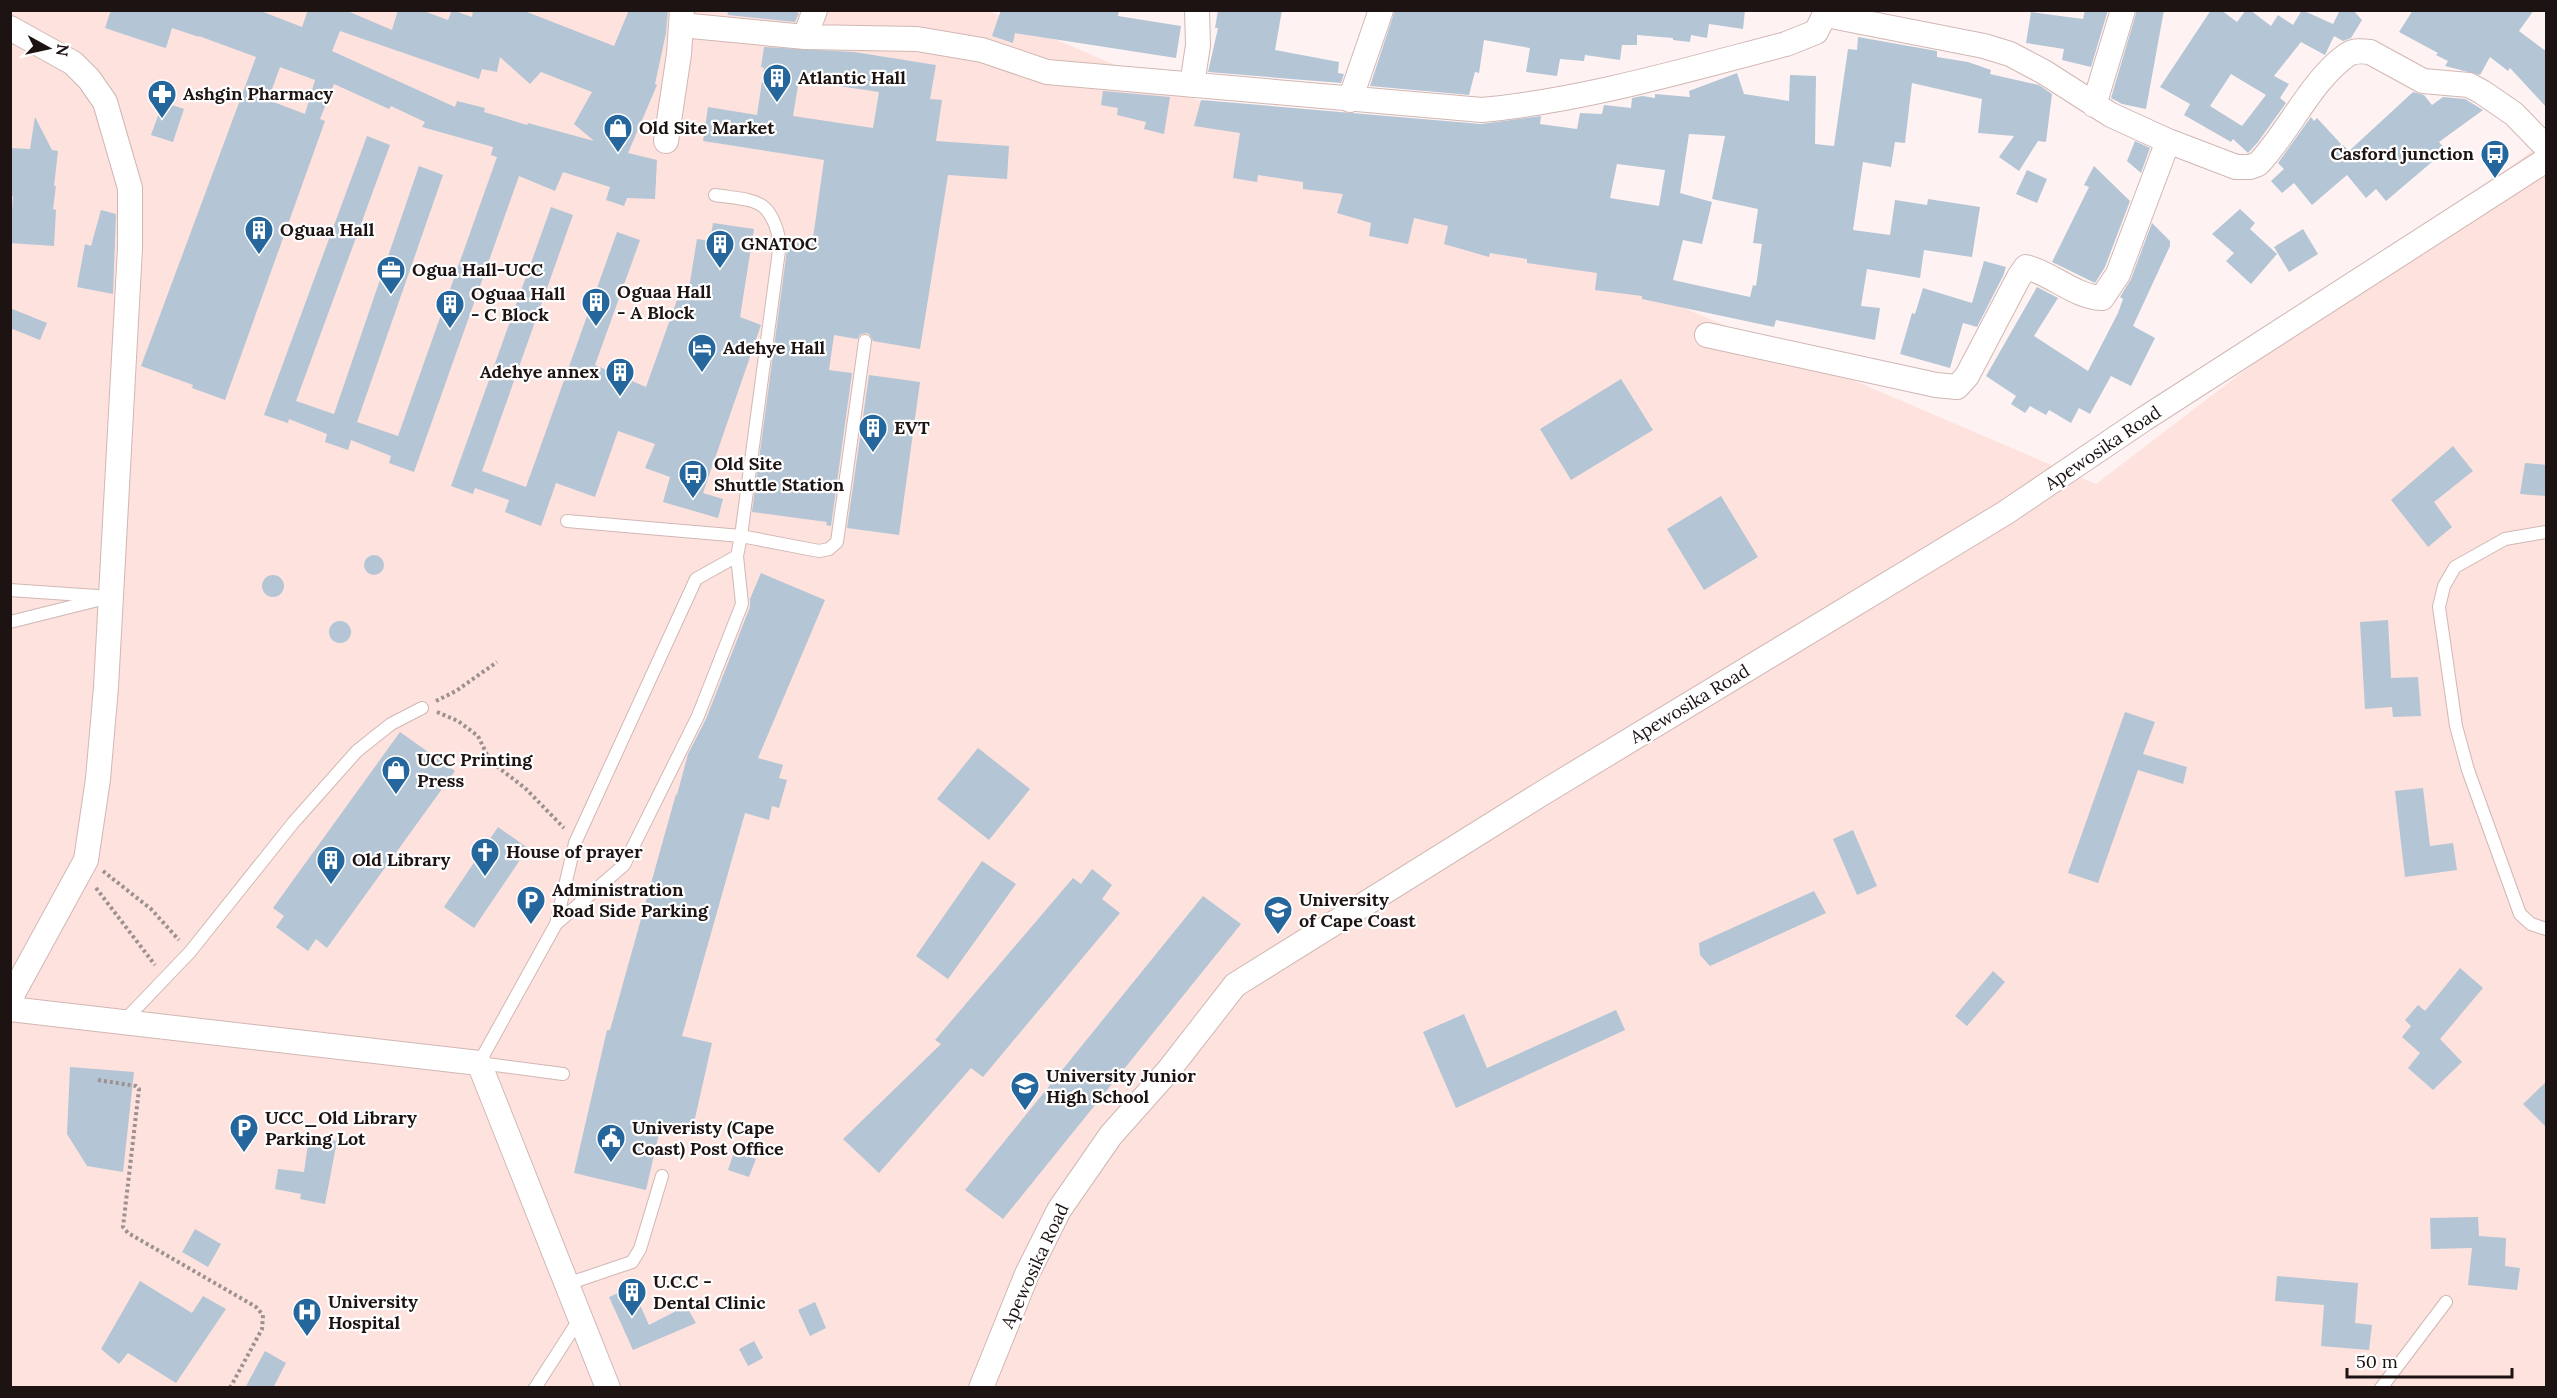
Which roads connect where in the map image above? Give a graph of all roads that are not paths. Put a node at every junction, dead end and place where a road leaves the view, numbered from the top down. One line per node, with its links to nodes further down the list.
1 (815, 10): 8 (street)
2 (1197, 10): 9 (street)
3 (1381, 10): 10 (street)
4 (2123, 10): 11 (street)
5 (1827, 13): 10 (street); 11 (street)
6 (682, 18): 8 (street); 12 (street)
7 (10, 28): 24 (street)
8 (804, 37): 9 (street)
9 (1191, 85): 10 (street)
10 (1350, 100)
11 (2094, 105): 13 (street)
12 (666, 141)
13 (2168, 141): 14 (street); 17 (street)
14 (2547, 147)
15 (2547, 160): 40 (street, Apewosika Road)
16 (714, 195): 21 (lane)
17 (1707, 335)
18 (865, 341): 21 (lane)
19 (567, 521): 21 (lane)
20 (2547, 532): 28 (lane)
21 (741, 536): 22 (lane)
22 (737, 556): 27 (lane); 27 (lane)
23 (10, 590): 24 (lane)
24 (110, 597): 25 (lane); 29 (street)
25 (10, 621)
26 (422, 708): 31 (lane)
27 (556, 924): 32 (lane)
28 (2547, 929)
29 (10, 999)
30 (10, 1009): 31 (street)
31 (124, 1021): 32 (street)
32 (478, 1063): 33 (lane); 35 (street)
33 (563, 1074)
34 (662, 1176): 35 (lane)
35 (567, 1284): 37 (street)
36 (2445, 1302): 41 (lane)
37 (580, 1318): 38 (lane); 39 (street)
38 (535, 1388)
39 (608, 1388)
40 (981, 1388)
41 (2381, 1388)

